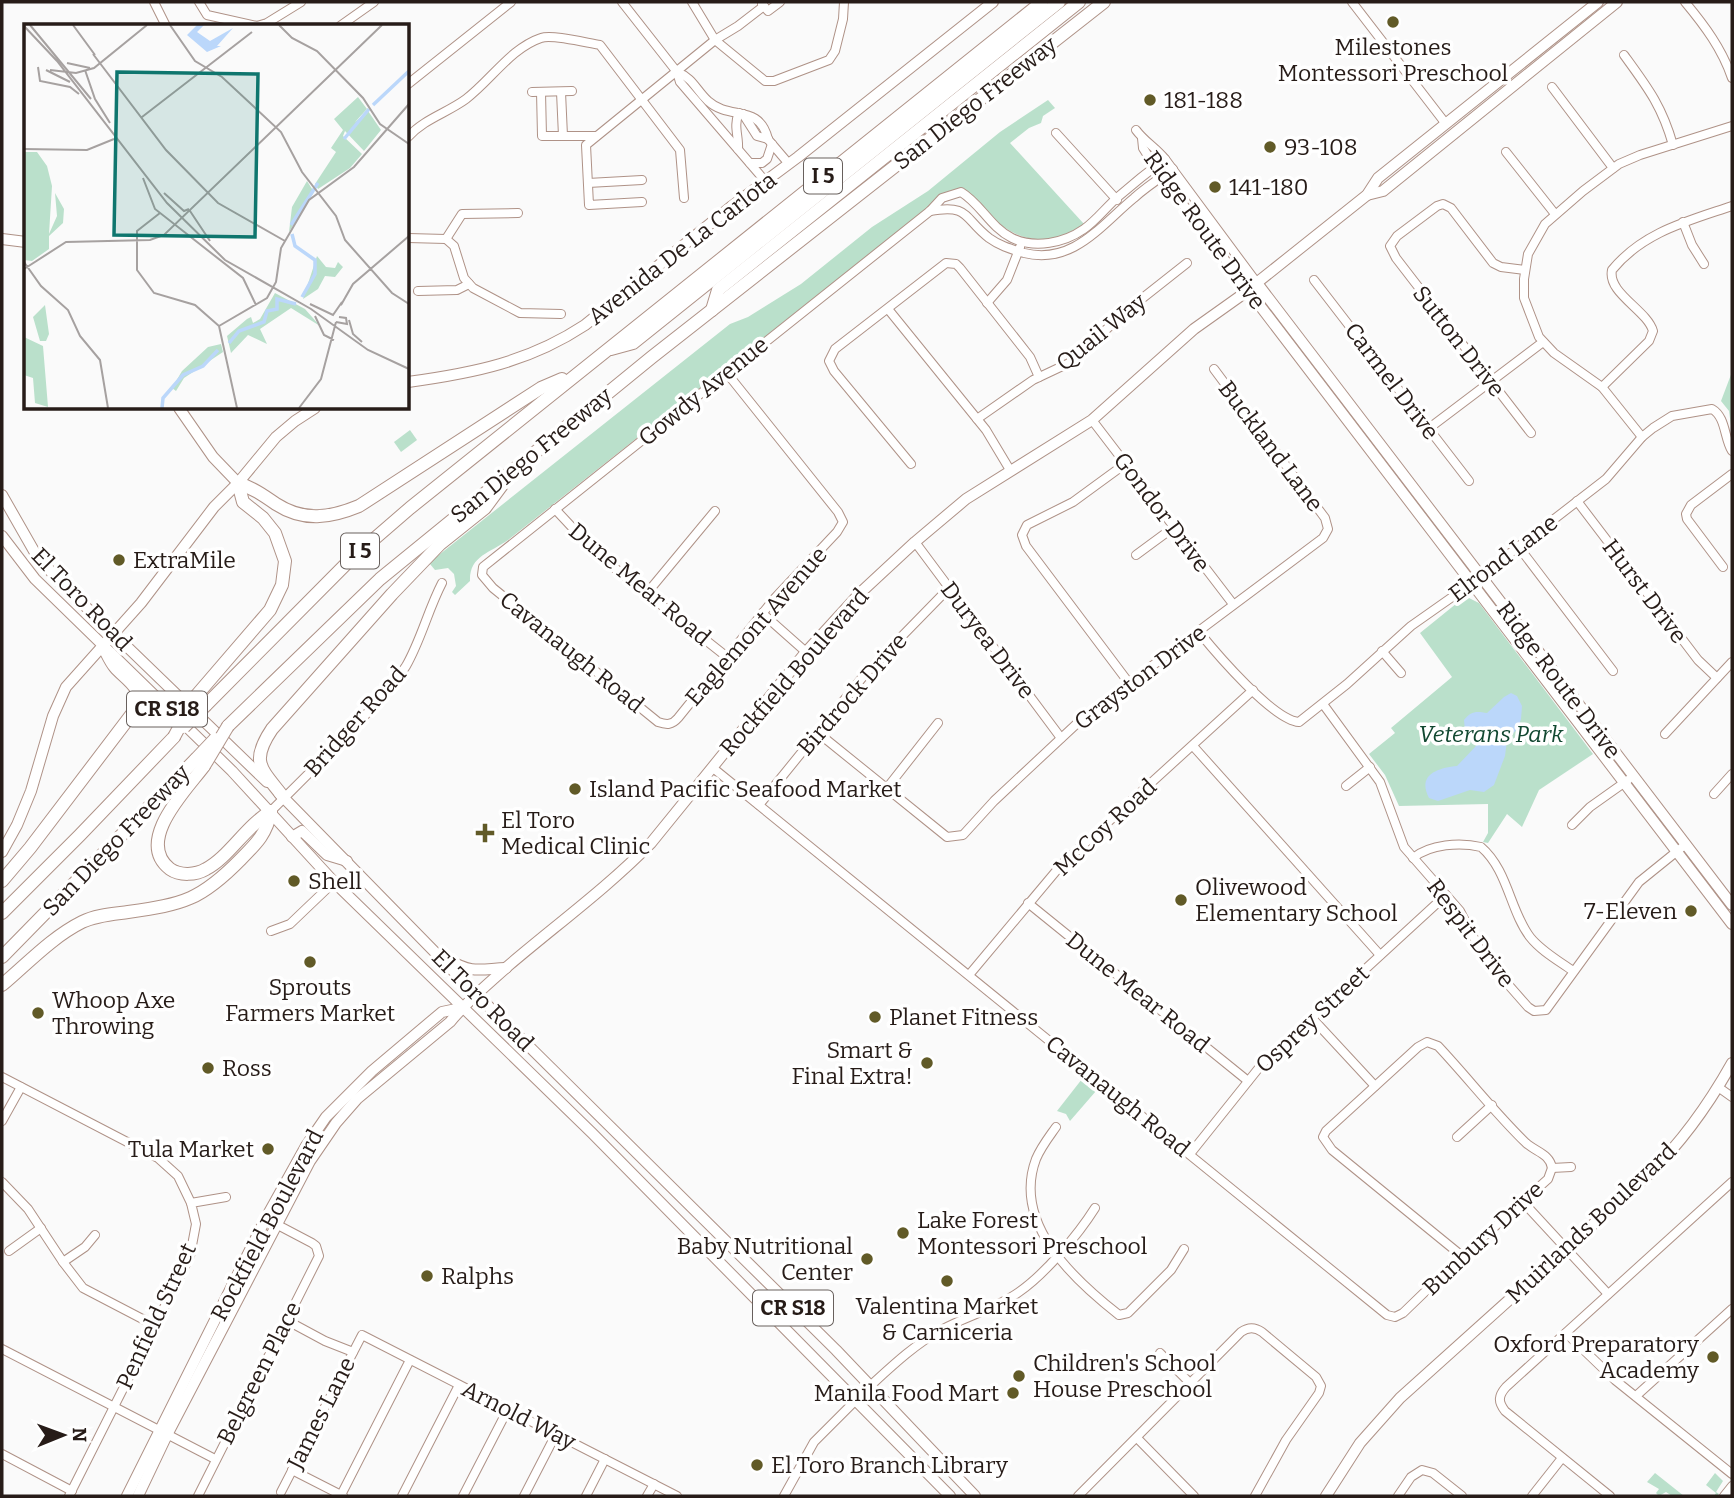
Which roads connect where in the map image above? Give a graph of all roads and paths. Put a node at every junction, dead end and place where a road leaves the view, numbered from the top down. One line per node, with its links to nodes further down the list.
1 (154, 2): 20 (street)
2 (199, 2): 21 (street)
3 (301, 2): 22 (street)
4 (374, 2): 23 (street)
5 (511, 2): 29 (street)
6 (622, 2): 27 (street)
7 (692, 2): 24 (street)
8 (780, 2): 19 (street)
9 (844, 2): 24 (street)
10 (993, 2): 50 (main road, Avenida De La Carlota)
11 (1042, 2): 86 (highway, San Diego Freeway / I 5)
12 (1059, 2): 86 (highway)
13 (1079, 2): 83 (highway)
14 (1104, 2): 83 (highway, San Diego Freeway / I 5)
15 (1352, 2): 35 (street)
16 (1598, 2): 35 (main road, Rockfield Boulevard)
17 (1617, 2): 43 (main road, Rockfield Boulevard)
18 (1688, 3): 26 (street)
19 (762, 4): 24 (street)
20 (165, 24)
21 (248, 24)
22 (264, 24)
23 (343, 24)
24 (715, 40): 27 (street)
25 (1625, 55): 45 (street)
26 (1729, 59): 28 (street)
27 (677, 72): 33 (street); 34 (street); 46 (street)
28 (1732, 78)
29 (410, 83)
30 (1552, 87): 52 (street)
31 (572, 91): 32 (street)
32 (561, 92): 40 (street); 40 (street)
33 (643, 100): 39 (street); 41 (street); 59 (street)
34 (741, 114): 44 (street); 46 (street)
35 (1446, 124): 43 (main road); 58 (main road, Rockfield Boulevard)
36 (1732, 127): 45 (street)
37 (1136, 130): 42 (street)
38 (1056, 133): 60 (street)
39 (410, 135)
40 (563, 136): 41 (street)
41 (598, 136): 57 (street)
42 (1142, 138): 48 (street, Ridge Route Drive); 51 (street, Ridge Route Drive)
43 (1446, 139): 58 (main road, Rockfield Boulevard)
44 (770, 142): 49 (street); 50 (street)
45 (1673, 145): 52 (street)
46 (738, 149): 49 (street)
47 (1506, 152): 66 (street)
48 (1165, 159): 51 (street); 53 (street, Ridge Route Drive)
49 (750, 163): 56 (street)
50 (789, 164): 56 (main road, Avenida De La Carlota)
51 (1155, 167): 54 (street, Ridge Route Drive); 60 (street)
52 (1613, 168): 66 (street)
53 (1173, 169): 54 (street); 79 (street, Ridge Route Drive)
54 (1163, 176): 63 (street); 79 (street, Ridge Route Drive)
55 (642, 180): 57 (street)
56 (766, 182): 91 (main road, Avenida De La Carlota)
57 (588, 183): 61 (street)
58 (1367, 195): 79 (main road, Rockfield Boulevard)
59 (684, 198)
60 (1116, 198): 63 (street); 71 (street)
61 (642, 202)
62 (1732, 206): 67 (street)
63 (1124, 207): 73 (street)
64 (930, 211): 71 (street, Gowdy Avenue); 73 (street); 88 (street, Gowdy Avenue)
65 (518, 213): 70 (street)
66 (1555, 214): 76 (street)
67 (1683, 222): 75 (street); 93 (street)
68 (2, 239): 72 (main road)
69 (410, 239): 70 (street)
70 (446, 239): 78 (street)
71 (1022, 241): 73 (street)
72 (24, 242)
73 (1019, 251): 81 (street)
74 (1187, 263): 90 (street, Quail Way)
75 (1704, 264)
76 (1525, 270): 85 (street); 92 (street, Sutton Drive)
77 (1314, 280): 98 (street, Carmel Drive)
78 (469, 284): 80 (street); 84 (street)
79 (1253, 286): 97 (main road, Rockfield Boulevard); 121 (main road, Ridge Route Drive)
80 (418, 291)
81 (987, 303): 82 (street); 90 (street)
82 (888, 309): 96 (street); 102 (street)
83 (712, 310): 105 (highway, San Diego Freeway / I 5)
84 (562, 314)
85 (1543, 342): 92 (street); 93 (street)
86 (604, 351): 89 (highway, San Diego Freeway / I 5)
87 (1214, 369): 113 (street, Buckland Lane)
88 (726, 372): 111 (street, Gowdy Avenue); 126 (street, Eaglemont Avenue)
89 (575, 374): 108 (highway); 139 (highway, San Diego Freeway / I 5)
90 (1039, 377): 96 (street, Quail Way)
91 (410, 382)
92 (1490, 382): 98 (street); 99 (street, Sutton Drive)
93 (1602, 387): 100 (street)
94 (180, 410): 108 (main road)
95 (312, 410): 108 (main road)
96 (978, 419): 104 (street)
97 (1092, 420): 103 (street, Gondor Drive); 104 (main road, Rockfield Boulevard)
98 (1428, 429): 107 (street, Carmel Drive)
99 (1531, 433)
100 (1642, 437): 101 (street, Elrond Lane); 110 (street, Elrond Lane)
101 (1732, 451)
102 (911, 464)
103 (1125, 464): 114 (street, Gondor Drive); 137 (street)
104 (1010, 470): 116 (main road, Rockfield Boulevard)
105 (513, 471): 147 (highway, San Diego Freeway / I 5, bridge); 155 (highway)
106 (1732, 474): 119 (street)
107 (1469, 481)
108 (238, 483): 128 (main road); 139 (highway)
109 (2, 495): 128 (main road, El Toro Road / CR S18)
110 (1577, 501): 117 (street, Elrond Lane); 136 (street, Hurst Drive)
111 (555, 509): 120 (street, Gowdy Avenue); 124 (street, Dune Mear Road)
112 (715, 511): 124 (street)
113 (1328, 524): 125 (street, Grayston Drive)
114 (1174, 527): 118 (street); 125 (street, Gondor Drive)
115 (2, 536): 129 (main road, El Toro Road / CR S18)
116 (915, 542): 123 (street, Duryea Drive); 131 (main road, Rockfield Boulevard)
117 (1518, 546): 121 (street, Elrond Lane); 134 (street)
118 (1136, 555)
119 (1723, 566)
120 (482, 575): 142 (street, Cavanaugh Road)
121 (1475, 579): 130 (street, Elrond Lane); 151 (main road, Ridge Route Drive)
122 (442, 583): 155 (street, Bridger Road)
123 (949, 588): 143 (street, Birdrock Drive); 145 (street, Duryea Drive)
124 (647, 593): 132 (street, Dune Mear Road)
125 (1233, 604): 127 (street, Grayston Drive)
126 (762, 613): 131 (street); 132 (street, Eaglemont Avenue)
127 (1199, 632): 137 (street, Grayston Drive); 138 (street)
128 (114, 634): 129 (main road); 155 (main road, El Toro Road / CR S18)
129 (103, 646): 157 (main road, El Toro Road / CR S18); 161 (main road); 165 (highway)
130 (1381, 651): 135 (street); 140 (street, Elrond Lane)
131 (806, 652): 149 (main road, Rockfield Boulevard)
132 (727, 657): 142 (street, Eaglemont Avenue)
133 (1732, 662): 136 (street)
134 (1613, 671)
135 (1401, 673)
136 (1717, 678): 144 (street)
137 (1129, 683): 145 (street, Grayston Drive)
138 (1254, 690): 140 (street, Elrond Lane); 146 (street, McCoy Road)
139 (201, 700): 170 (highway, San Diego Freeway, bridge)
140 (1323, 704): 148 (street, Respit Drive)
141 (938, 723): 153 (street)
142 (666, 725)
143 (817, 732): 153 (street); 156 (street, Birdrock Drive)
144 (1665, 734)
145 (1061, 738): 153 (street, Grayston Drive)
146 (1193, 746): 168 (street, McCoy Road); 174 (street)
147 (200, 762): 157 (highway); 175 (highway, San Diego Freeway)
148 (1370, 767): 152 (street); 163 (street, Respit Drive)
149 (713, 768): 156 (street, Cavanaugh Road); 176 (main road, Rockfield Boulevard)
150 (1732, 774): 154 (street)
151 (1629, 780): 158 (street); 160 (main road, Ridge Route Drive); 162 (main road, Ridge Route Drive)
152 (1346, 786)
153 (887, 788)
154 (1714, 794)
155 (284, 798): 157 (street, Bridger Road); 164 (main road, El Toro Road / CR S18)
156 (760, 805): 178 (street, Cavanaugh Road)
157 (271, 811): 159 (main road, El Toro Road / CR S18); 179 (highway)
158 (1572, 825)
159 (292, 837): 164 (main road); 166 (main road, El Toro Road / CR S18)
160 (1686, 845): 162 (street); 169 (main road, Ridge Route Drive)
161 (2, 852)
162 (1676, 852): 171 (main road, Ridge Route Drive); 177 (street)
163 (1413, 858): 167 (street, Respit Drive); 177 (street)
164 (348, 862): 173 (main road, El Toro Road / CR S18)
165 (2, 881)
166 (334, 882): 172 (street); 181 (main road, El Toro Road / CR S18)
167 (1446, 895): 174 (street, Osprey Street); 177 (street, Respit Drive)
168 (1028, 903): 178 (street, McCoy Road); 185 (street, Dune Mear Road)
169 (1732, 905)
170 (2, 912)
171 (1732, 924)
172 (271, 931)
173 (436, 951): 176 (main road); 180 (main road, El Toro Road / CR S18)
174 (1380, 955): 182 (street, Osprey Street)
175 (2, 957)
176 (506, 968): 180 (main road, Rockfield Boulevard)
177 (1573, 971)
178 (969, 975): 194 (street, Cavanaugh Road)
179 (2, 985)
180 (476, 994): 181 (main road, Rockfield Boulevard); 197 (main road, El Toro Road / CR S18)
181 (461, 1007): 200 (main road, El Toro Road / CR S18); 205 (main road, Rockfield Boulevard)
182 (1312, 1018): 185 (street, Osprey Street); 186 (street)
183 (1732, 1063): 188 (main road, Muirlands Boulevard)
184 (2, 1077): 187 (street)
185 (1248, 1081): 194 (street, Osprey Street)
186 (1375, 1086): 190 (street); 211 (street)
187 (20, 1087): 191 (street); 203 (street)
188 (1718, 1087): 189 (street); 209 (main road, Muirlands Boulevard)
189 (1732, 1097)
190 (1492, 1105): 193 (street); 196 (street)
191 (2, 1121)
192 (1056, 1127): 212 (street)
193 (1457, 1136)
194 (1190, 1154): 216 (street, Cavanaugh Road)
195 (1571, 1167): 196 (street, Bunbury Drive)
196 (1552, 1168): 202 (street, Bunbury Drive)
197 (660, 1176): 200 (main road); 227 (main road, El Toro Road / CR S18)
198 (2, 1182): 206 (street)
199 (1732, 1182): 214 (street)
200 (646, 1189): 229 (main road, El Toro Road / CR S18)
201 (226, 1197): 203 (street)
202 (1524, 1202): 209 (street); 211 (street, Bunbury Drive)
203 (191, 1203): 218 (street, Penfield Street)
204 (1095, 1209): 212 (street)
205 (271, 1221): 217 (street, Belgreen Place); 232 (main road, Rockfield Boulevard)
206 (41, 1228): 210 (street); 213 (street)
207 (95, 1236): 213 (street)
208 (1184, 1249): 212 (street)
209 (1566, 1249): 214 (street); 261 (main road, Muirlands Boulevard)
210 (9, 1251)
211 (1462, 1255): 216 (street, Bunbury Drive)
212 (1057, 1256): 227 (street)
213 (63, 1262): 218 (street)
214 (1608, 1294): 219 (street)
215 (1732, 1309): 228 (street)
216 (1395, 1318)
217 (286, 1320): 222 (street); 237 (street, Belgreen Place)
218 (154, 1325): 230 (street, Penfield Street)
219 (1566, 1332): 228 (street); 236 (street)
220 (362, 1335): 222 (street, James Lane); 224 (street, Arnold Way)
221 (2, 1349): 230 (street)
222 (353, 1352): 239 (street, James Lane)
223 (1160, 1353): 225 (street)
224 (410, 1360): 226 (street, Arnold Way); 248 (street)
225 (1191, 1384): 234 (street); 260 (street)
226 (459, 1385): 231 (street, Arnold Way); 249 (street)
227 (869, 1387): 229 (main road); 257 (main road, El Toro Road / CR S18)
228 (1636, 1396): 240 (street)
229 (855, 1401): 255 (street); 256 (main road, El Toro Road / CR S18)
230 (113, 1406): 232 (street); 244 (street, Penfield Street)
231 (508, 1409): 233 (street, Arnold Way); 250 (street)
232 (163, 1433): 237 (street); 245 (main road, Rockfield Boulevard); 246 (main road, Rockfield Boulevard)
233 (556, 1434): 238 (street, Arnold Way); 251 (street)
234 (1137, 1438): 258 (street); 259 (street)
235 (2, 1454): 244 (street)
236 (1562, 1458): 264 (street); 265 (street)
237 (215, 1459): 247 (street, Belgreen Place)
238 (605, 1459): 241 (street, Arnold Way); 252 (street)
239 (292, 1470): 243 (street, James Lane); 248 (street)
240 (1732, 1474)
241 (654, 1484): 253 (street); 254 (street, Arnold Way)
242 (1732, 1486): 266 (street)
243 (281, 1492)
244 (71, 1494)
245 (127, 1496)
246 (138, 1496)
247 (198, 1496)
248 (342, 1496)
249 (402, 1496)
250 (463, 1496)
251 (524, 1496)
252 (586, 1496)
253 (647, 1496)
254 (677, 1496)
255 (784, 1496)
256 (950, 1496)
257 (975, 1496)
258 (1078, 1496)
259 (1194, 1496)
260 (1255, 1496)
261 (1326, 1496)
262 (1398, 1496): 263 (street)
263 (1462, 1496)
264 (1532, 1496)
265 (1610, 1496)
266 (1724, 1496)

